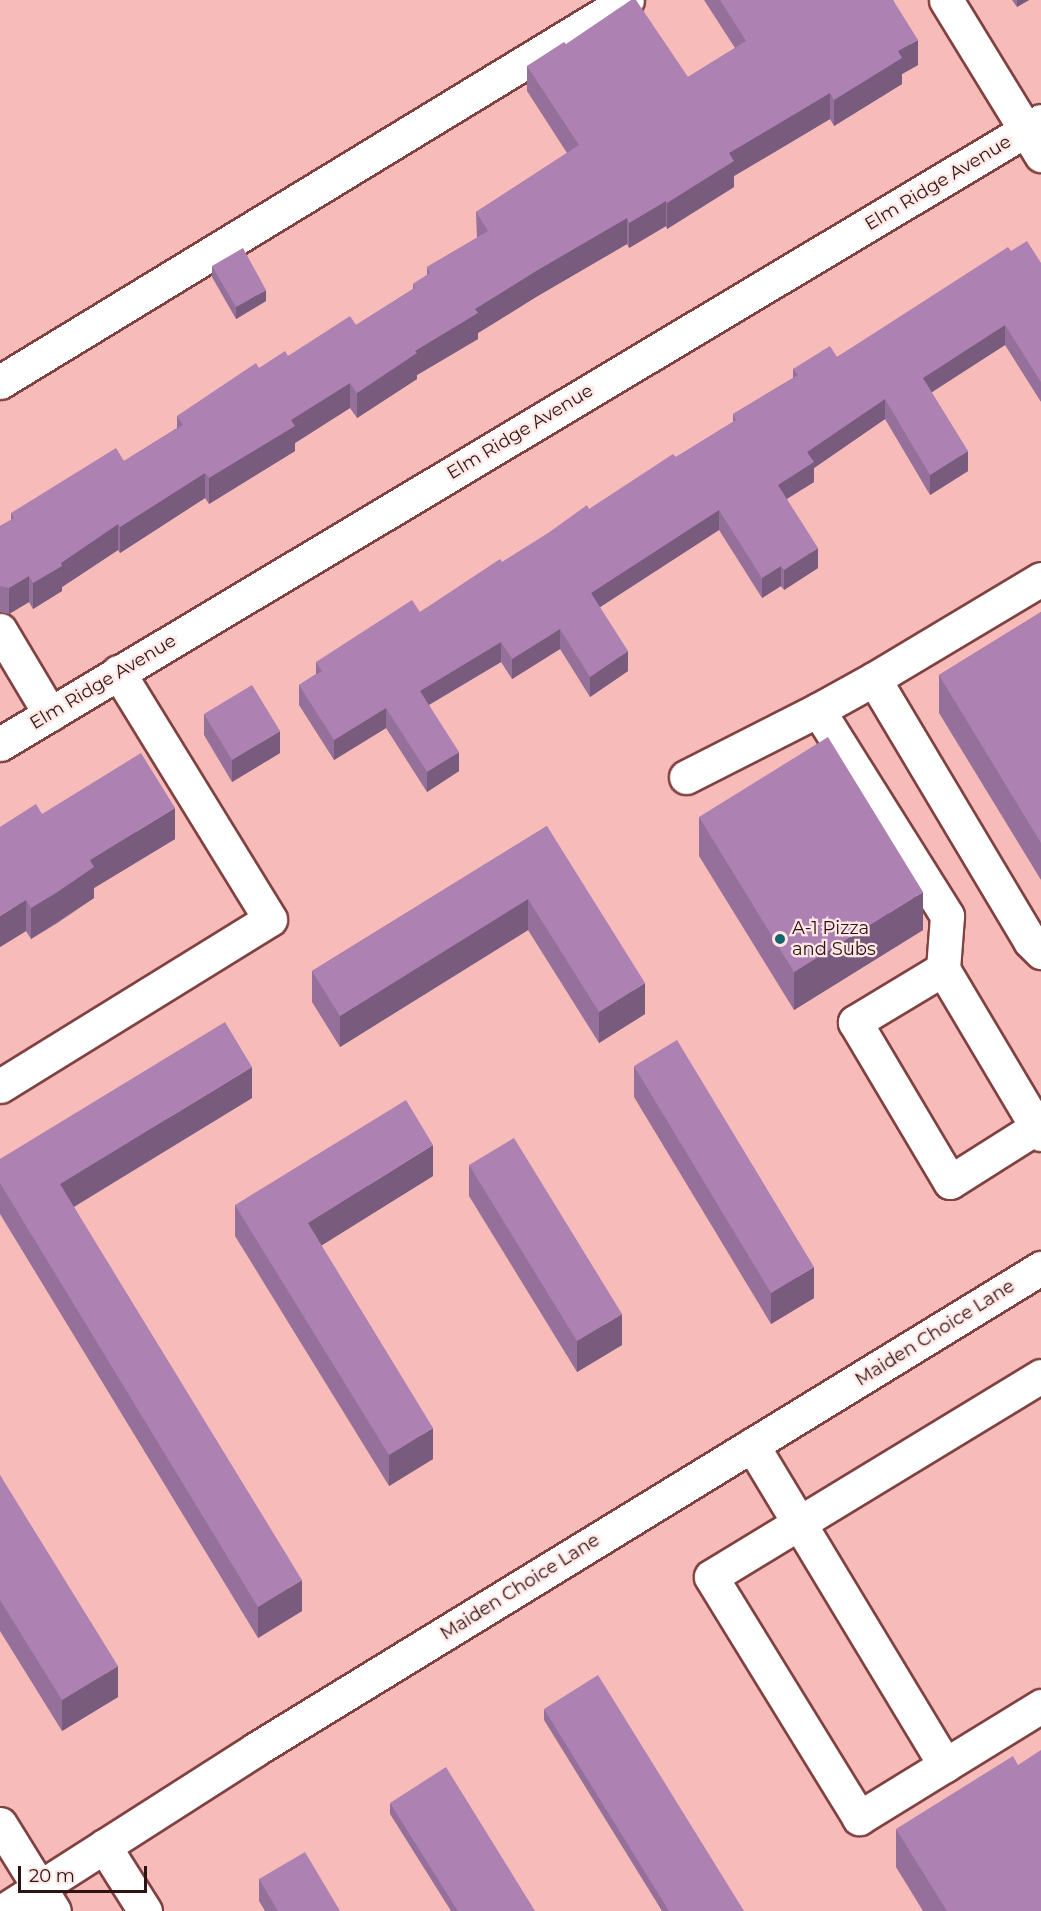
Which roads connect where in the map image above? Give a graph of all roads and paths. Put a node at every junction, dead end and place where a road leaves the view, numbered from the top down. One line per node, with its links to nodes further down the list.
1 (627, 0): 4 (street)
2 (946, 0): 3 (street)
3 (1036, 135): 7 (street, Elm Ridge Avenue)
4 (0, 382)
5 (1041, 579): 8 (street)
6 (0, 630): 10 (street)
7 (118, 672): 10 (street, Elm Ridge Avenue); 15 (street)
8 (874, 680): 9 (street); 13 (street)
9 (818, 710): 12 (street); 14 (street)
10 (50, 714): 11 (street, Elm Ridge Avenue)
11 (0, 744)
12 (686, 777)
13 (1041, 952)
14 (943, 969): 16 (street); 16 (street)
15 (0, 1086)
16 (1039, 1130)
17 (1041, 1268): 19 (street, Maiden Choice Lane)
18 (1041, 1376): 20 (street)
19 (752, 1445): 20 (street); 24 (street, Maiden Choice Lane)
20 (799, 1523): 22 (street); 22 (street)
21 (1041, 1706): 22 (street)
22 (945, 1765)
23 (0, 1824): 25 (street)
24 (104, 1846): 25 (street, Maiden Choice Lane); 27 (street)
25 (46, 1900): 26 (street, Maiden Choice Lane)
26 (3, 1911)
27 (145, 1911)

